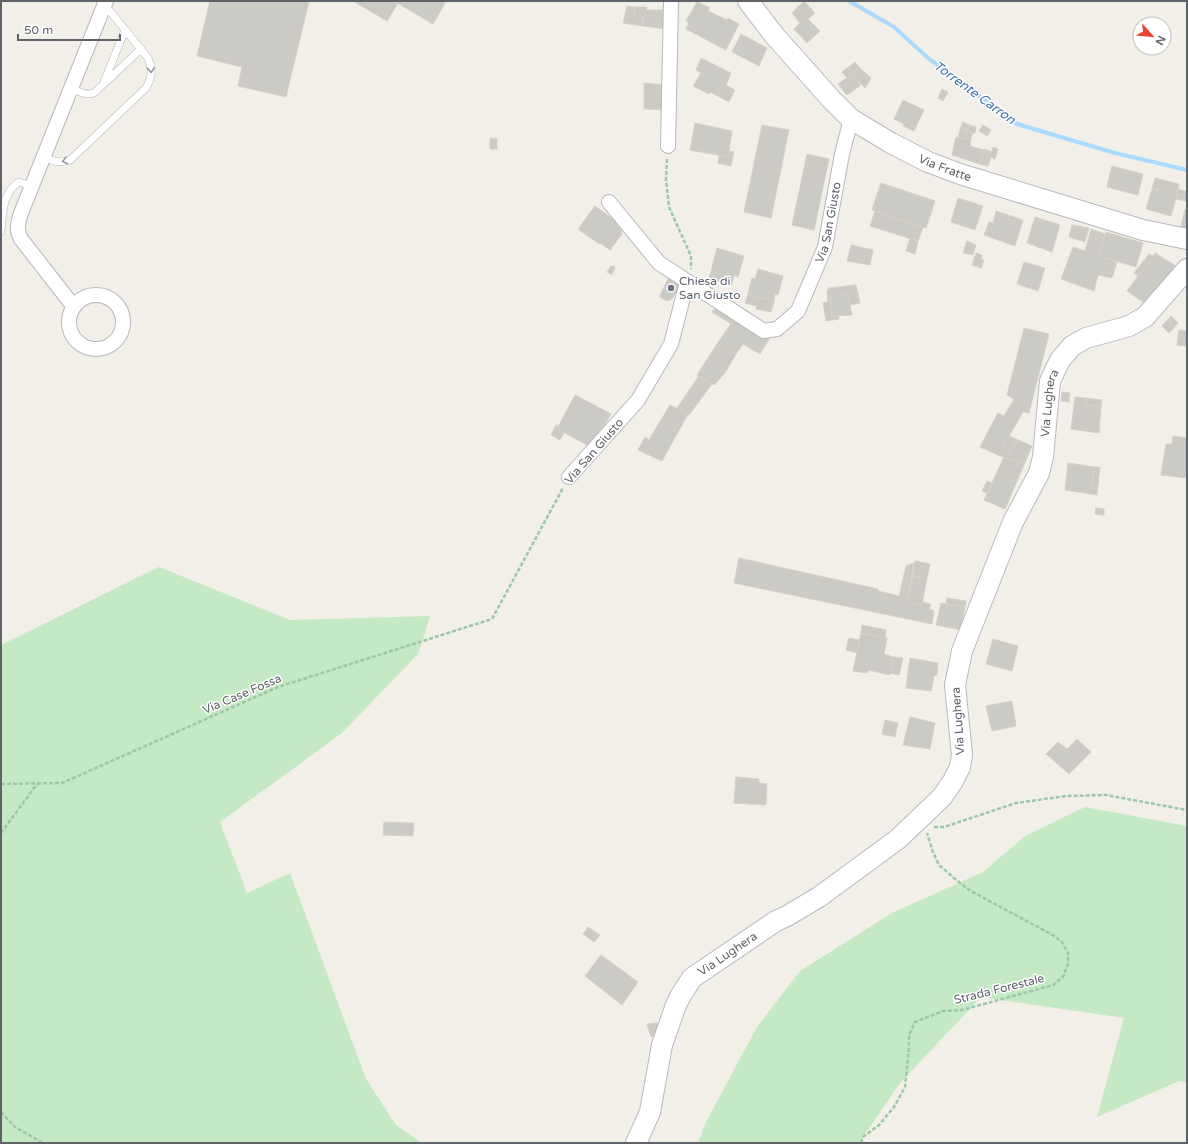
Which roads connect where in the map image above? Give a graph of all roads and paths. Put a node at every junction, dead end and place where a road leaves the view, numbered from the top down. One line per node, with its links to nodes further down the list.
1 (671, 1): 9 (street)
2 (105, 3): 4 (lane); 7 (street)
3 (747, 4): 8 (street, Via Fratte)
4 (125, 30): 5 (lane); 6 (lane)
5 (141, 49): 6 (lane); 10 (lane, one-way to 10)
6 (103, 84): 7 (lane)
7 (71, 88): 10 (street)
8 (851, 119): 15 (street, Via Fratte); 17 (street, Via San Giusto)
9 (668, 146): 17 (path)
10 (43, 157): 11 (street)
11 (32, 186): 13 (lane); 18 (street)
12 (609, 202): 17 (street, Via San Giusto)
13 (2, 205): 14 (lane)
14 (1, 231)
15 (1187, 239)
16 (1187, 269): 24 (street, Via Lughera)
17 (687, 282): 19 (street, Via San Giusto)
18 (74, 307)
19 (569, 477): 20 (path, Via San Giusto)
20 (492, 619): 22 (path, Via Case Fossa)
21 (1, 784): 22 (path, Via Case Fossa)
22 (37, 784): 25 (path)
23 (1187, 810): 24 (path)
24 (918, 819): 28 (street, Via Lughera); 29 (path, Strada Forestale)
25 (1, 833)
26 (1, 1112): 27 (path)
27 (43, 1143)
28 (636, 1143)
29 (861, 1143)

